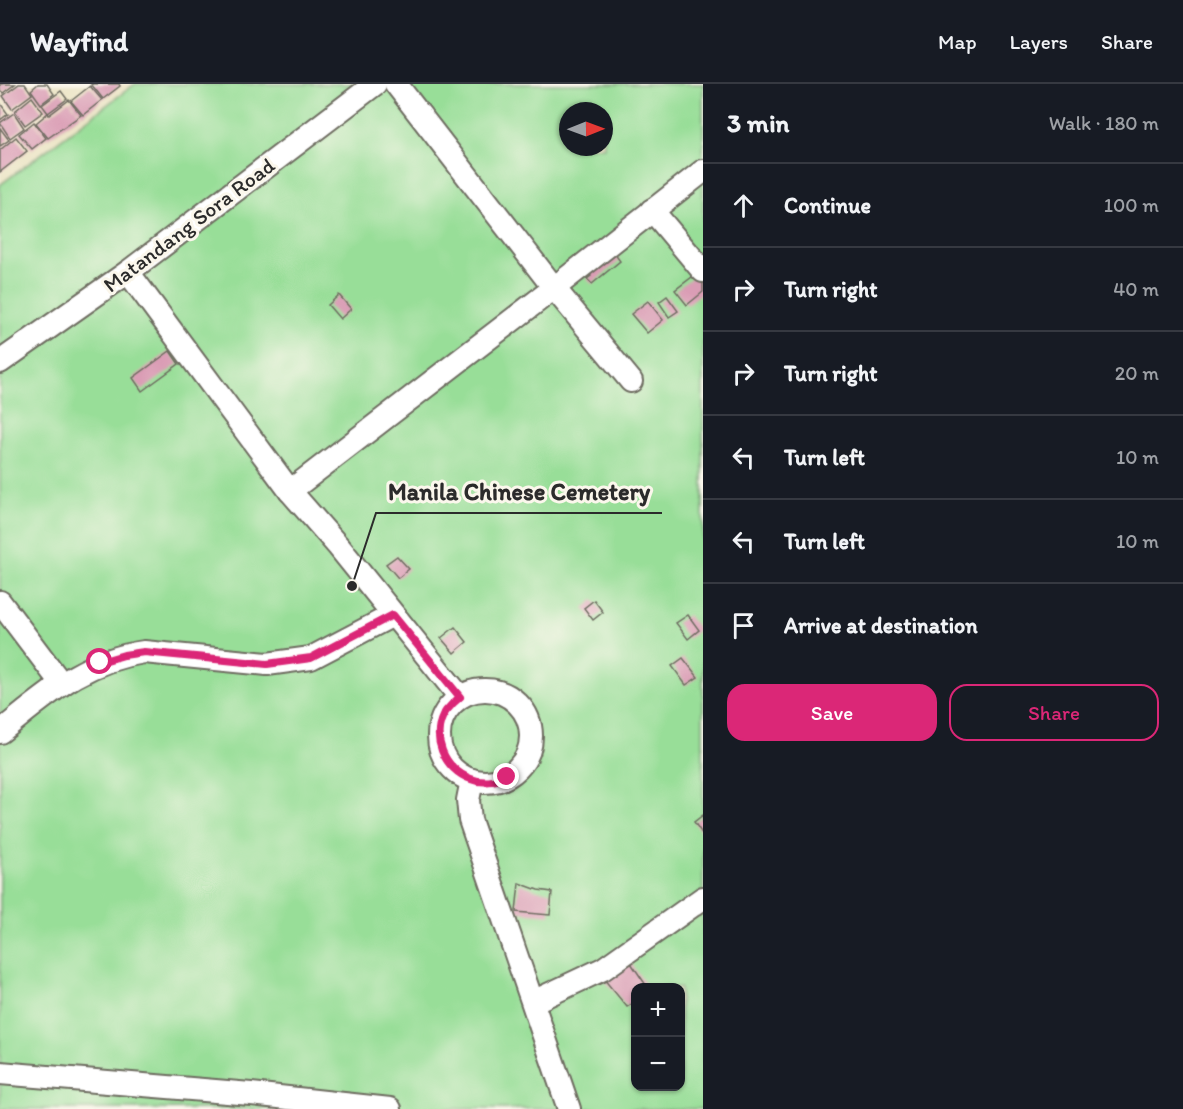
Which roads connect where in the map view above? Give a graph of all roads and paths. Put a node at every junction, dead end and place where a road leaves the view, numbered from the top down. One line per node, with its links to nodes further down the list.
1 (375, 84): 5 (lane, Matandang Sora Road)
2 (396, 84): 7 (lane)
3 (703, 171): 4 (lane)
4 (652, 210): 6 (lane); 7 (lane)
5 (128, 272): 8 (lane, Matandang Sora Road); 10 (lane)
6 (703, 272)
7 (555, 288): 9 (lane); 10 (lane)
8 (0, 362)
9 (631, 381)
10 (290, 491): 12 (lane)
11 (0, 602): 13 (lane)
12 (393, 615): 13 (lane); 14 (lane)
13 (61, 683): 15 (lane)
14 (460, 697): 16 (lane); 16 (lane)
15 (0, 732)
16 (471, 780): 18 (lane)
17 (703, 898): 18 (lane)
18 (533, 1002): 21 (lane)
19 (0, 1073): 20 (lane)
20 (390, 1109)
21 (569, 1109)

